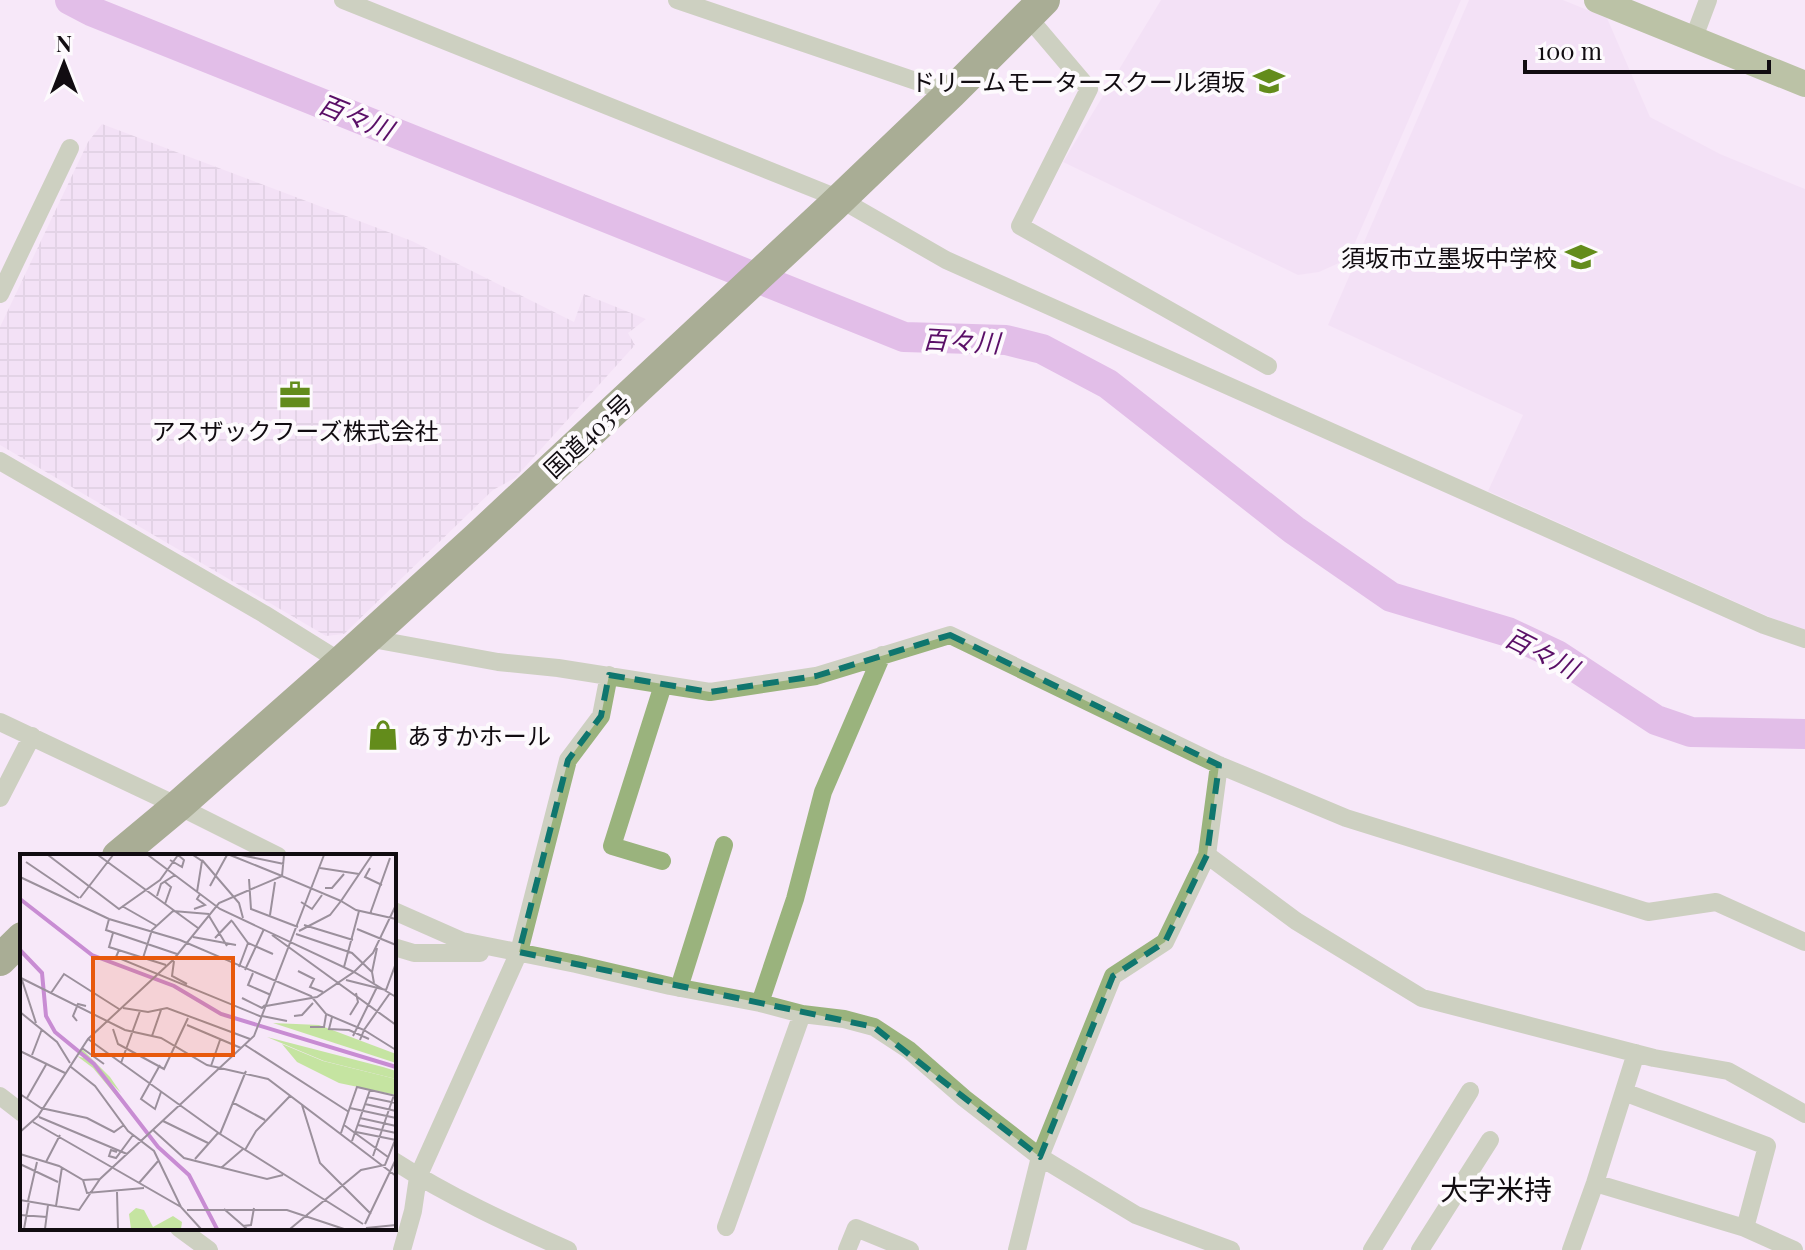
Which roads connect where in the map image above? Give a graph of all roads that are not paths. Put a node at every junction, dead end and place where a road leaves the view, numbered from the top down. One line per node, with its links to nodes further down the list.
1 (343, 0): 10 (street)
2 (677, 0): 8 (street)
3 (1597, 0): 6 (street)
4 (1708, 0): 6 (street)
5 (1036, 9): 8 (highway, 国道403号); 12 (street)
6 (1693, 40): 7 (street)
7 (1805, 84)
8 (951, 93): 10 (highway, 国道403号)
9 (70, 148): 11 (street)
10 (836, 202): 14 (highway, 国道403号); 15 (street)
11 (0, 294)
12 (1268, 366)
13 (0, 461): 17 (street)
14 (367, 638): 17 (highway, 国道403号); 18 (street)
15 (1805, 639)
16 (882, 655): 19 (street); 22 (street); 37 (street)
17 (341, 662): 24 (highway, 国道403号)
18 (609, 675): 19 (street); 34 (street)
19 (663, 685): 29 (street)
20 (0, 722): 21 (street)
21 (32, 736): 23 (street); 24 (street)
22 (1219, 765): 28 (street); 32 (street)
23 (0, 798)
24 (178, 806): 26 (highway, 国道403号); 27 (street)
25 (724, 845): 36 (street)
26 (136, 851)
27 (274, 854)
28 (1207, 855): 39 (street); 46 (street)
29 (662, 861)
30 (396, 912): 34 (street)
31 (20, 940): 35 (highway)
32 (1805, 942)
33 (396, 948): 34 (street)
34 (519, 952): 36 (street); 48 (street)
35 (0, 960)
36 (679, 988): 37 (street)
37 (760, 1003): 38 (street)
38 (802, 1014): 46 (street); 50 (street)
39 (1636, 1053): 41 (street); 44 (street)
40 (1470, 1091): 60 (street)
41 (1624, 1092): 49 (street); 51 (street)
42 (0, 1096): 43 (street)
43 (20, 1111)
44 (1805, 1114)
45 (1490, 1140): 61 (street)
46 (1040, 1157): 58 (street); 59 (street)
47 (396, 1162): 48 (street)
48 (418, 1177): 54 (street); 55 (street)
49 (1595, 1183): 51 (street); 62 (street)
50 (726, 1227)
51 (1745, 1228): 63 (street)
52 (182, 1230): 53 (street)
53 (209, 1250)
54 (402, 1250)
55 (568, 1250)
56 (847, 1250): 57 (street)
57 (910, 1250)
58 (1017, 1250)
59 (1231, 1250)
60 (1372, 1250)
61 (1420, 1250)
62 (1571, 1250)
63 (1794, 1250)

